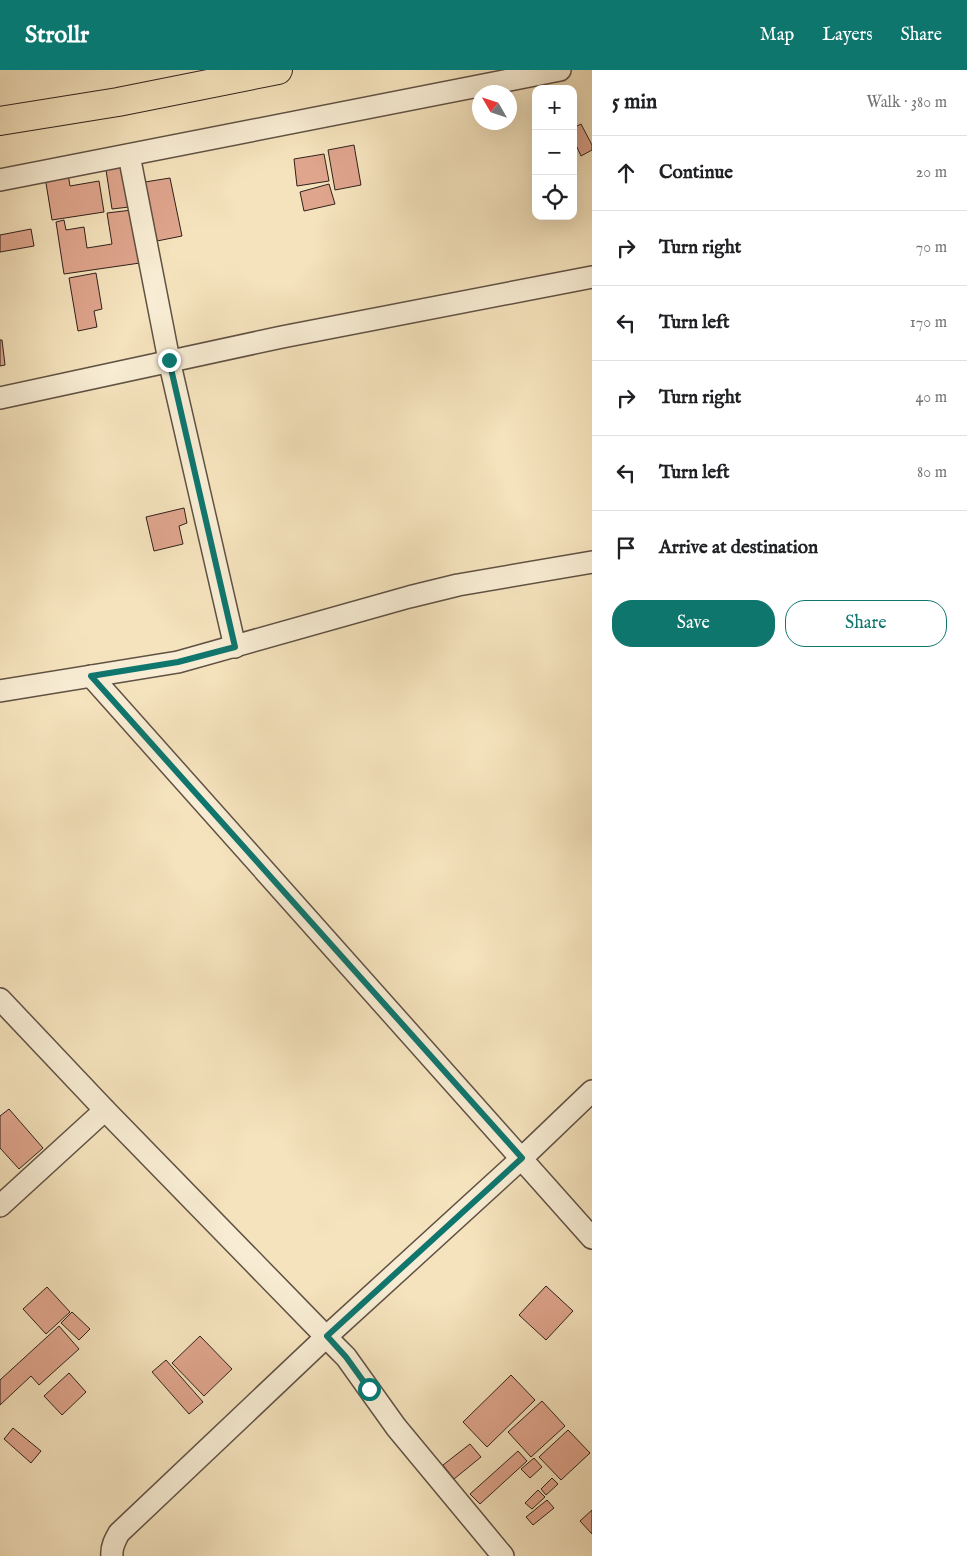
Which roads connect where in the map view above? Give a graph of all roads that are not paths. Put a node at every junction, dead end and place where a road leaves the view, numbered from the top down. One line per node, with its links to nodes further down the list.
1 (278, 70): 3 (highway)
2 (560, 70): 4 (street)
3 (0, 121)
4 (129, 154): 5 (street); 7 (street)
5 (0, 180)
6 (592, 277): 7 (street)
7 (169, 360): 8 (street); 10 (street)
8 (0, 398)
9 (592, 562): 10 (street)
10 (235, 647): 11 (street)
11 (91, 676): 12 (street); 16 (street)
12 (0, 691)
13 (0, 999): 15 (street)
14 (592, 1091): 16 (street)
15 (105, 1110): 17 (street); 19 (street)
16 (522, 1158): 18 (street); 19 (street)
17 (0, 1206)
18 (592, 1238)
19 (327, 1336): 20 (street); 21 (street)
20 (112, 1556)
21 (503, 1556)

